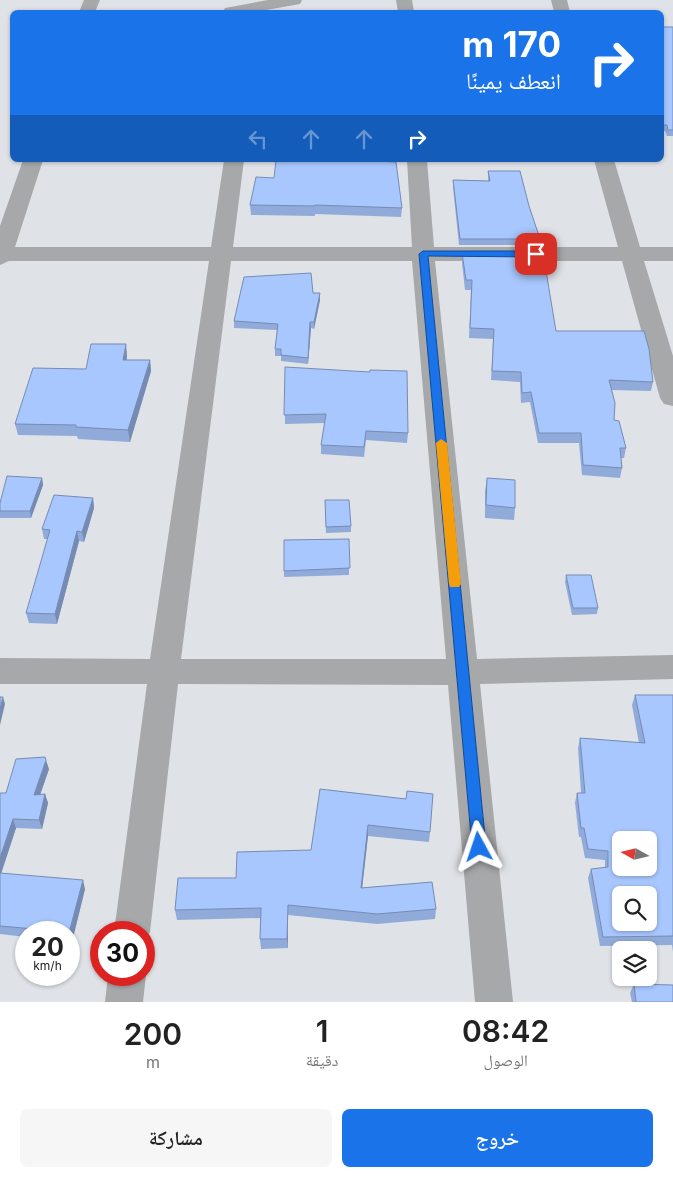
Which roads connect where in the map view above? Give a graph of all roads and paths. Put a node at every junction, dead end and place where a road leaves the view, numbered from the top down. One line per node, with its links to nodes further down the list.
1 (294, 0): 2 (street)
2 (257, 10)
3 (32, 162): 10 (street)
4 (234, 162): 11 (street)
5 (417, 162): 7 (street)
6 (605, 162): 8 (street)
7 (423, 254): 8 (street); 11 (street); 16 (street)
8 (630, 254): 9 (street); 12 (street)
9 (673, 254)
10 (0, 255): 11 (street)
11 (220, 256): 14 (street)
12 (673, 398)
13 (673, 667): 16 (street)
14 (164, 670): 15 (street); 16 (street); 17 (street)
15 (0, 671)
16 (463, 672): 20 (street)
17 (133, 921)
18 (126, 986): 19 (street)
19 (124, 1002)
20 (494, 1002)

